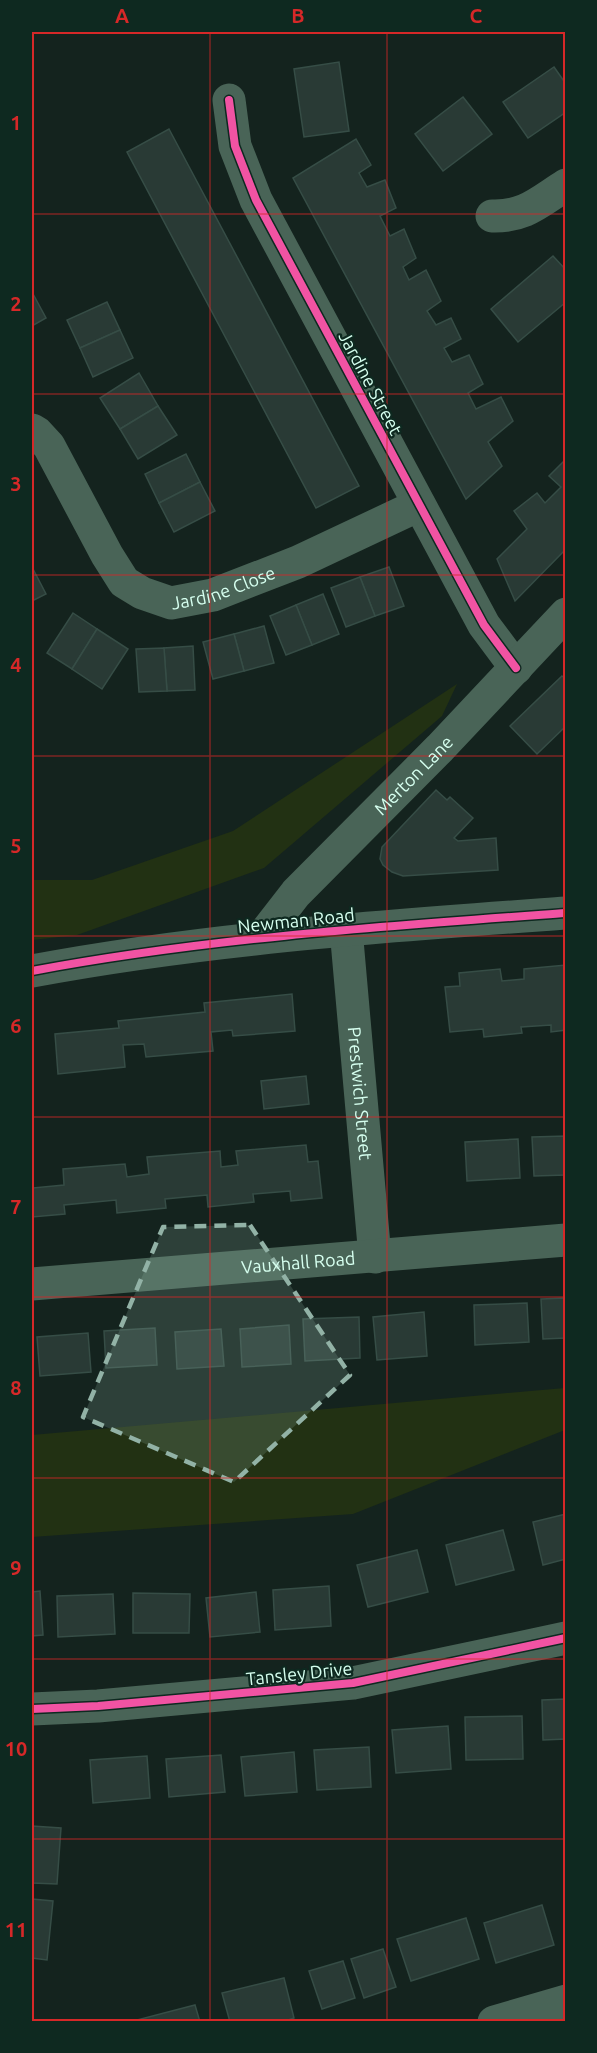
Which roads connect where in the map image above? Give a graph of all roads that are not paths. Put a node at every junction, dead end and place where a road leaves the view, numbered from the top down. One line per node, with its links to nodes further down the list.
1 (229, 100): 5 (street, Jardine Street)
2 (566, 185): 3 (street)
3 (492, 216)
4 (32, 430): 5 (street, Jardine Close)
5 (419, 505): 7 (street, Jardine Street)
6 (566, 614): 7 (street, Merton Lane)
7 (516, 668): 10 (street, Merton Lane)
8 (566, 913): 9 (street, Newman Road)
9 (346, 929): 10 (street, Newman Road); 13 (street, Prestwich Street)
10 (262, 937): 11 (street, Newman Road)
11 (32, 971)
12 (566, 1240): 13 (street, Vauxhall Road)
13 (375, 1257): 14 (street, Vauxhall Road)
14 (32, 1284)
15 (566, 1638): 16 (street, Tansley Drive)
16 (32, 1709)
17 (566, 2001): 18 (street)
18 (494, 2022)

